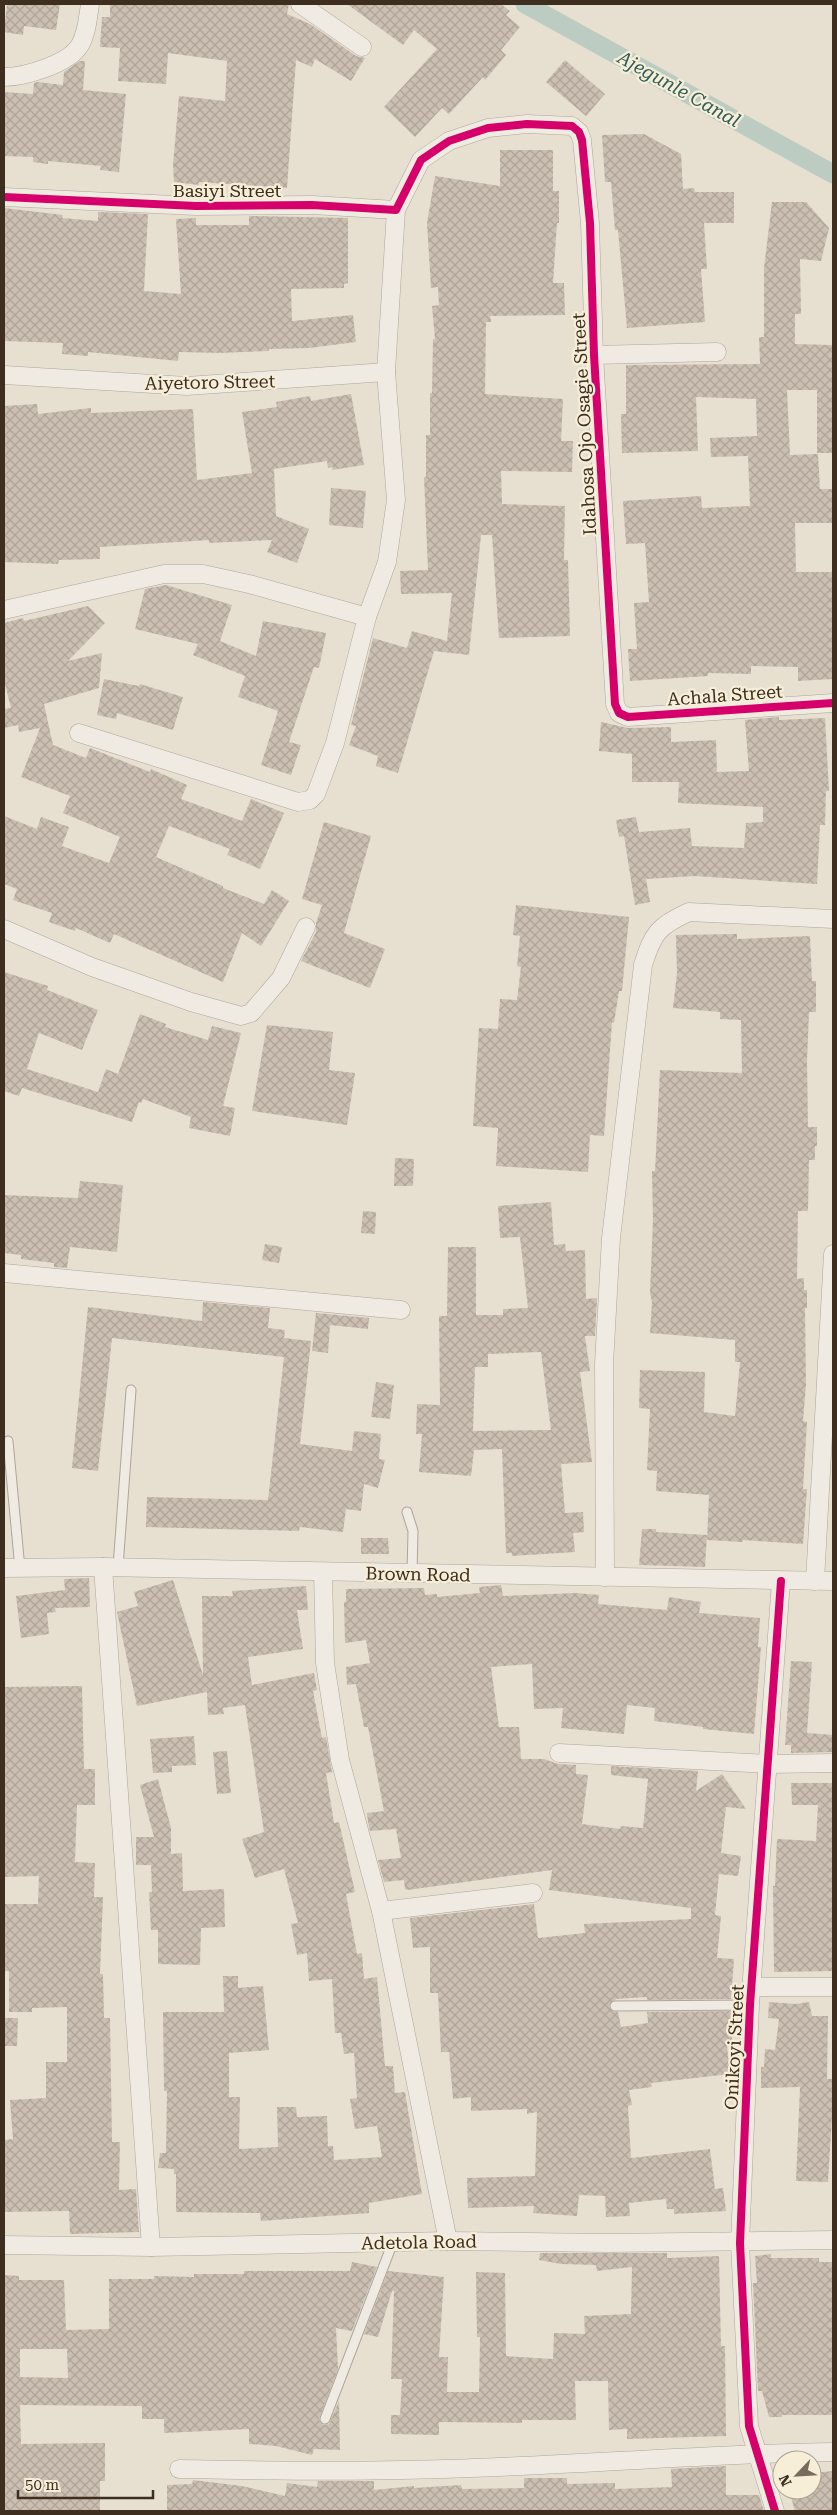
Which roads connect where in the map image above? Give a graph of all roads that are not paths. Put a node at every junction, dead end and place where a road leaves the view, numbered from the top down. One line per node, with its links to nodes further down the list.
1 (90, 4): 4 (street)
2 (300, 4): 3 (street)
3 (362, 47)
4 (4, 77)
5 (4, 197): 6 (street, Basiyi Street)
6 (396, 210): 8 (street, Idahosa Ojo Osagie Street); 9 (street)
7 (717, 352): 8 (street)
8 (594, 355): 14 (street, Idahosa Ojo Osagie Street)
9 (386, 372): 10 (street, Aiyetoro Street); 12 (street)
10 (4, 374)
11 (4, 610): 12 (street)
12 (366, 617): 15 (street)
13 (833, 704): 14 (street, Achala Street)
14 (619, 714)
15 (79, 733)
16 (833, 919): 29 (street)
17 (306, 927): 18 (street)
18 (4, 929)
19 (833, 1254): 31 (street)
20 (4, 1273): 21 (street)
21 (401, 1310)
22 (131, 1390): 25 (lane)
23 (8, 1441): 26 (lane)
24 (407, 1512): 28 (lane)
25 (111, 1567): 26 (street, Brown Road); 27 (street, Brown Road); 47 (street)
26 (12, 1568)
27 (323, 1572): 28 (street, Brown Road); 37 (street)
28 (412, 1574): 29 (street, Brown Road)
29 (605, 1577): 30 (street, Brown Road)
30 (781, 1581): 31 (street, Brown Road); 35 (street, Onikoyi Street)
31 (815, 1581): 32 (street, Brown Road)
32 (833, 1581)
33 (559, 1752): 35 (street)
34 (833, 1763): 35 (street)
35 (768, 1764): 38 (street, Onikoyi Street)
36 (533, 1893): 37 (street)
37 (380, 1910): 43 (street)
38 (752, 1987): 39 (street); 40 (street, Onikoyi Street)
39 (833, 1987)
40 (750, 2005): 41 (lane); 45 (street, Onikoyi Street)
41 (616, 2006)
42 (833, 2240): 45 (street, Adetola Road)
43 (448, 2241): 44 (street, Adetola Road); 45 (street, Adetola Road)
44 (393, 2242): 47 (street, Adetola Road); 48 (lane)
45 (740, 2242): 50 (street, Onikoyi Street)
46 (4, 2245): 47 (street, Adetola Road)
47 (151, 2247)
48 (325, 2420)
49 (833, 2452): 50 (street)
50 (756, 2453): 51 (street); 52 (street, Onikoyi Street)
51 (179, 2469)
52 (775, 2511)

